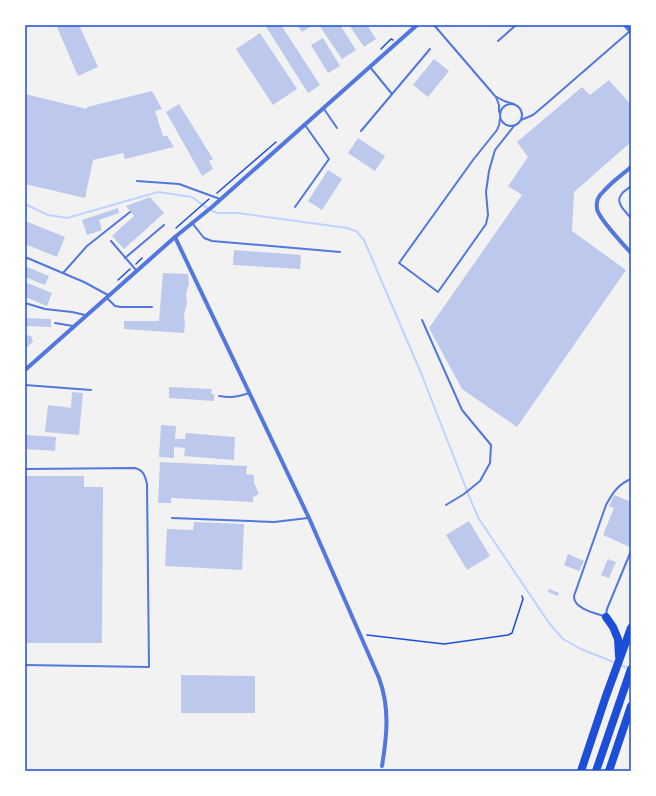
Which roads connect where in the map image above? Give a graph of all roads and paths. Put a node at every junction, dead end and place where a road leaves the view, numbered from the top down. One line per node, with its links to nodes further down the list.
1 (417, 25): 8 (street)
2 (434, 25): 10 (lane)
3 (516, 25): 6 (lane)
4 (625, 25): 5 (street)
5 (630, 31): 15 (lane)
6 (498, 41)
7 (430, 49): 9 (lane)
8 (370, 67): 9 (lane); 12 (street)
9 (392, 94): 19 (lane)
10 (495, 96): 11 (lane); 13 (lane)
11 (514, 104): 13 (lane); 15 (lane)
12 (323, 109): 16 (street); 18 (lane)
13 (500, 115): 14 (lane)
14 (500, 118): 17 (lane); 17 (lane)
15 (522, 120): 17 (lane)
16 (305, 125): 25 (street); 26 (lane)
17 (514, 126)
18 (337, 128)
19 (361, 131)
20 (280, 138): 24 (path)
21 (631, 167): 35 (street)
22 (137, 181): 24 (lane)
23 (631, 186): 28 (lane)
24 (213, 196): 25 (lane); 31 (path)
25 (221, 199): 29 (street)
26 (295, 207)
27 (130, 212): 39 (lane)
28 (631, 218)
29 (192, 223): 32 (street); 34 (lane)
30 (164, 225): 37 (lane)
31 (176, 228)
32 (175, 237): 38 (street); 50 (street)
33 (111, 241): 37 (lane)
34 (340, 252)
35 (631, 253)
36 (25, 257): 39 (lane)
37 (125, 258): 38 (lane)
38 (137, 271): 40 (street)
39 (63, 273): 40 (lane)
40 (108, 296): 42 (lane); 43 (street)
41 (25, 303): 43 (lane)
42 (152, 307)
43 (86, 316): 46 (street)
44 (422, 320): 54 (lane)
45 (55, 323): 46 (lane)
46 (74, 326): 47 (street)
47 (25, 370)
48 (25, 385): 49 (lane)
49 (91, 390)
50 (249, 393): 51 (lane); 56 (street)
51 (219, 396)
52 (25, 469): 63 (lane)
53 (631, 479): 59 (lane)
54 (446, 505)
55 (172, 518): 56 (lane)
56 (309, 518): 66 (street)
57 (631, 551): 59 (lane)
58 (522, 596): 61 (path)
59 (606, 617): 62 (highway)
60 (631, 628): 62 (highway)
61 (367, 635)
62 (620, 659): 67 (highway)
63 (25, 665)
64 (630, 673): 68 (highway)
65 (631, 706): 69 (highway)
66 (382, 766)
67 (581, 771)
68 (596, 771)
69 (609, 771)

